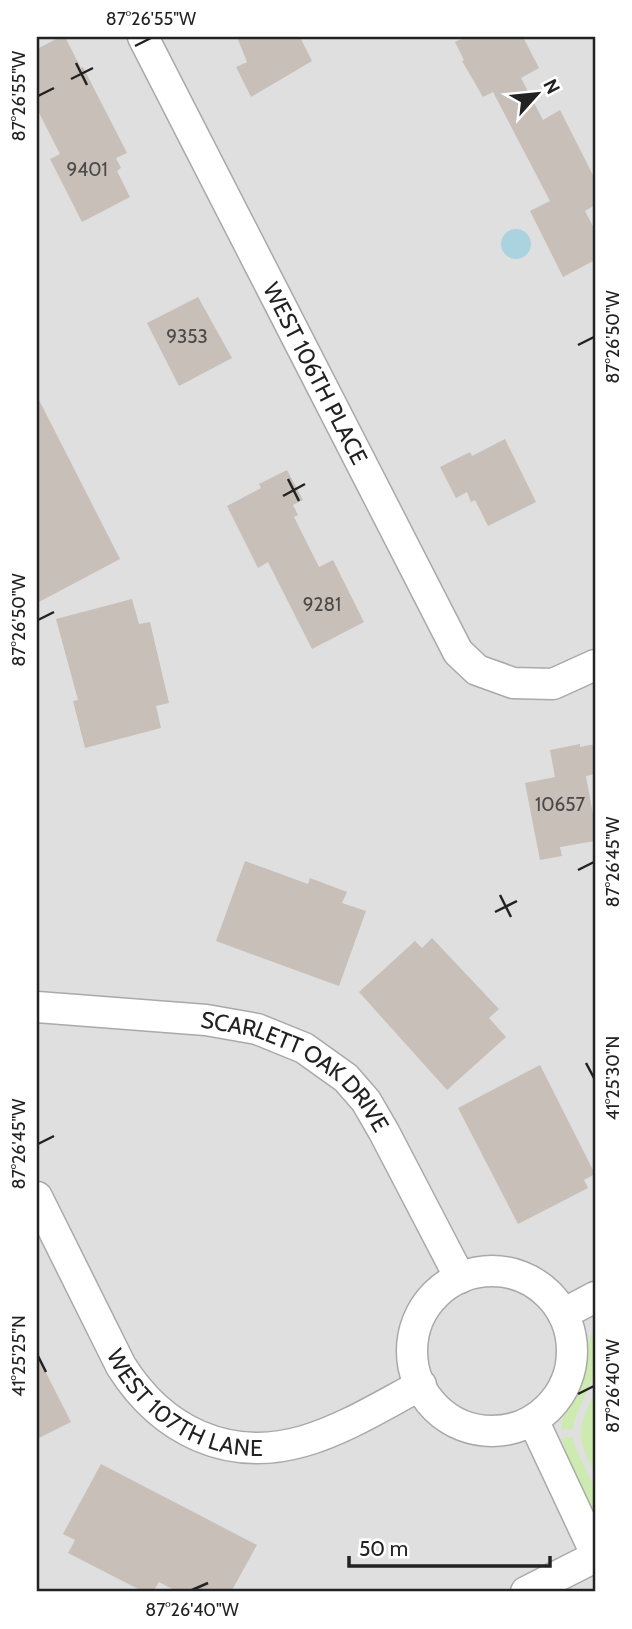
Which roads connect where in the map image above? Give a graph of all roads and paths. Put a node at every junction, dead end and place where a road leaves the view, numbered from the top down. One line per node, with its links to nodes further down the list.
1 (143, 37): 2 (street, WEST 106TH PLACE)
2 (595, 665)
3 (37, 1007): 5 (street, SCARLETT OAK DRIVE)
4 (37, 1197): 8 (street, WEST 107TH LANE)
5 (460, 1278): 7 (street); 8 (street)
6 (595, 1297): 7 (street)
7 (563, 1314): 9 (street)
8 (421, 1385): 9 (street)
9 (533, 1420): 10 (street)
10 (595, 1552)
11 (595, 1557): 12 (street)
12 (526, 1592)

